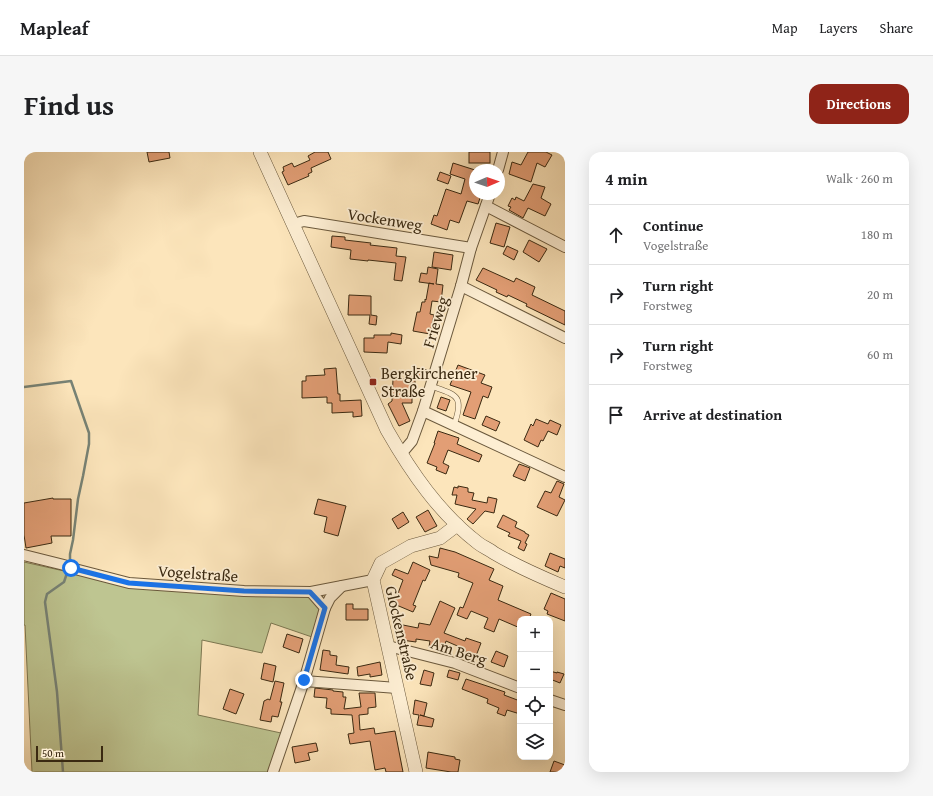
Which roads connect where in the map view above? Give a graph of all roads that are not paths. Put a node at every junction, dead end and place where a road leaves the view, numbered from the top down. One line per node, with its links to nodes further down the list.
1 (260, 152): 6 (street)
2 (503, 152): 3 (street)
3 (500, 164)
4 (488, 200): 5 (street, Frieweg)
5 (486, 206): 7 (street); 8 (street, Frieweg)
6 (294, 224): 8 (street, Vockenweg); 14 (street)
7 (565, 247)
8 (471, 248): 9 (street, Frieweg)
9 (461, 286): 10 (street); 11 (street, Frieweg)
10 (565, 338)
11 (430, 386): 12 (street, Frieweg); 13 (lane)
12 (423, 411): 13 (street); 14 (street, Frieweg)
13 (454, 425): 15 (street)
14 (401, 454): 16 (street)
15 (565, 477)
16 (456, 525): 18 (street, Glockenstraße); 20 (street)
17 (24, 555): 21 (street, Vogelstraße)
18 (373, 580): 19 (street, Vogelstraße); 23 (street, Glockenstraße)
19 (342, 586): 21 (street, Vogelstraße); 22 (street)
20 (565, 587)
21 (310, 592): 22 (street)
22 (325, 608): 24 (street)
23 (388, 646): 25 (street, Am Berg); 26 (street, Glockenstraße)
24 (304, 680): 26 (street); 29 (street)
25 (517, 687)
26 (397, 688): 30 (street, Glockenstraße)
27 (553, 701): 28 (street)
28 (565, 705)
29 (273, 772)
30 (416, 772)

